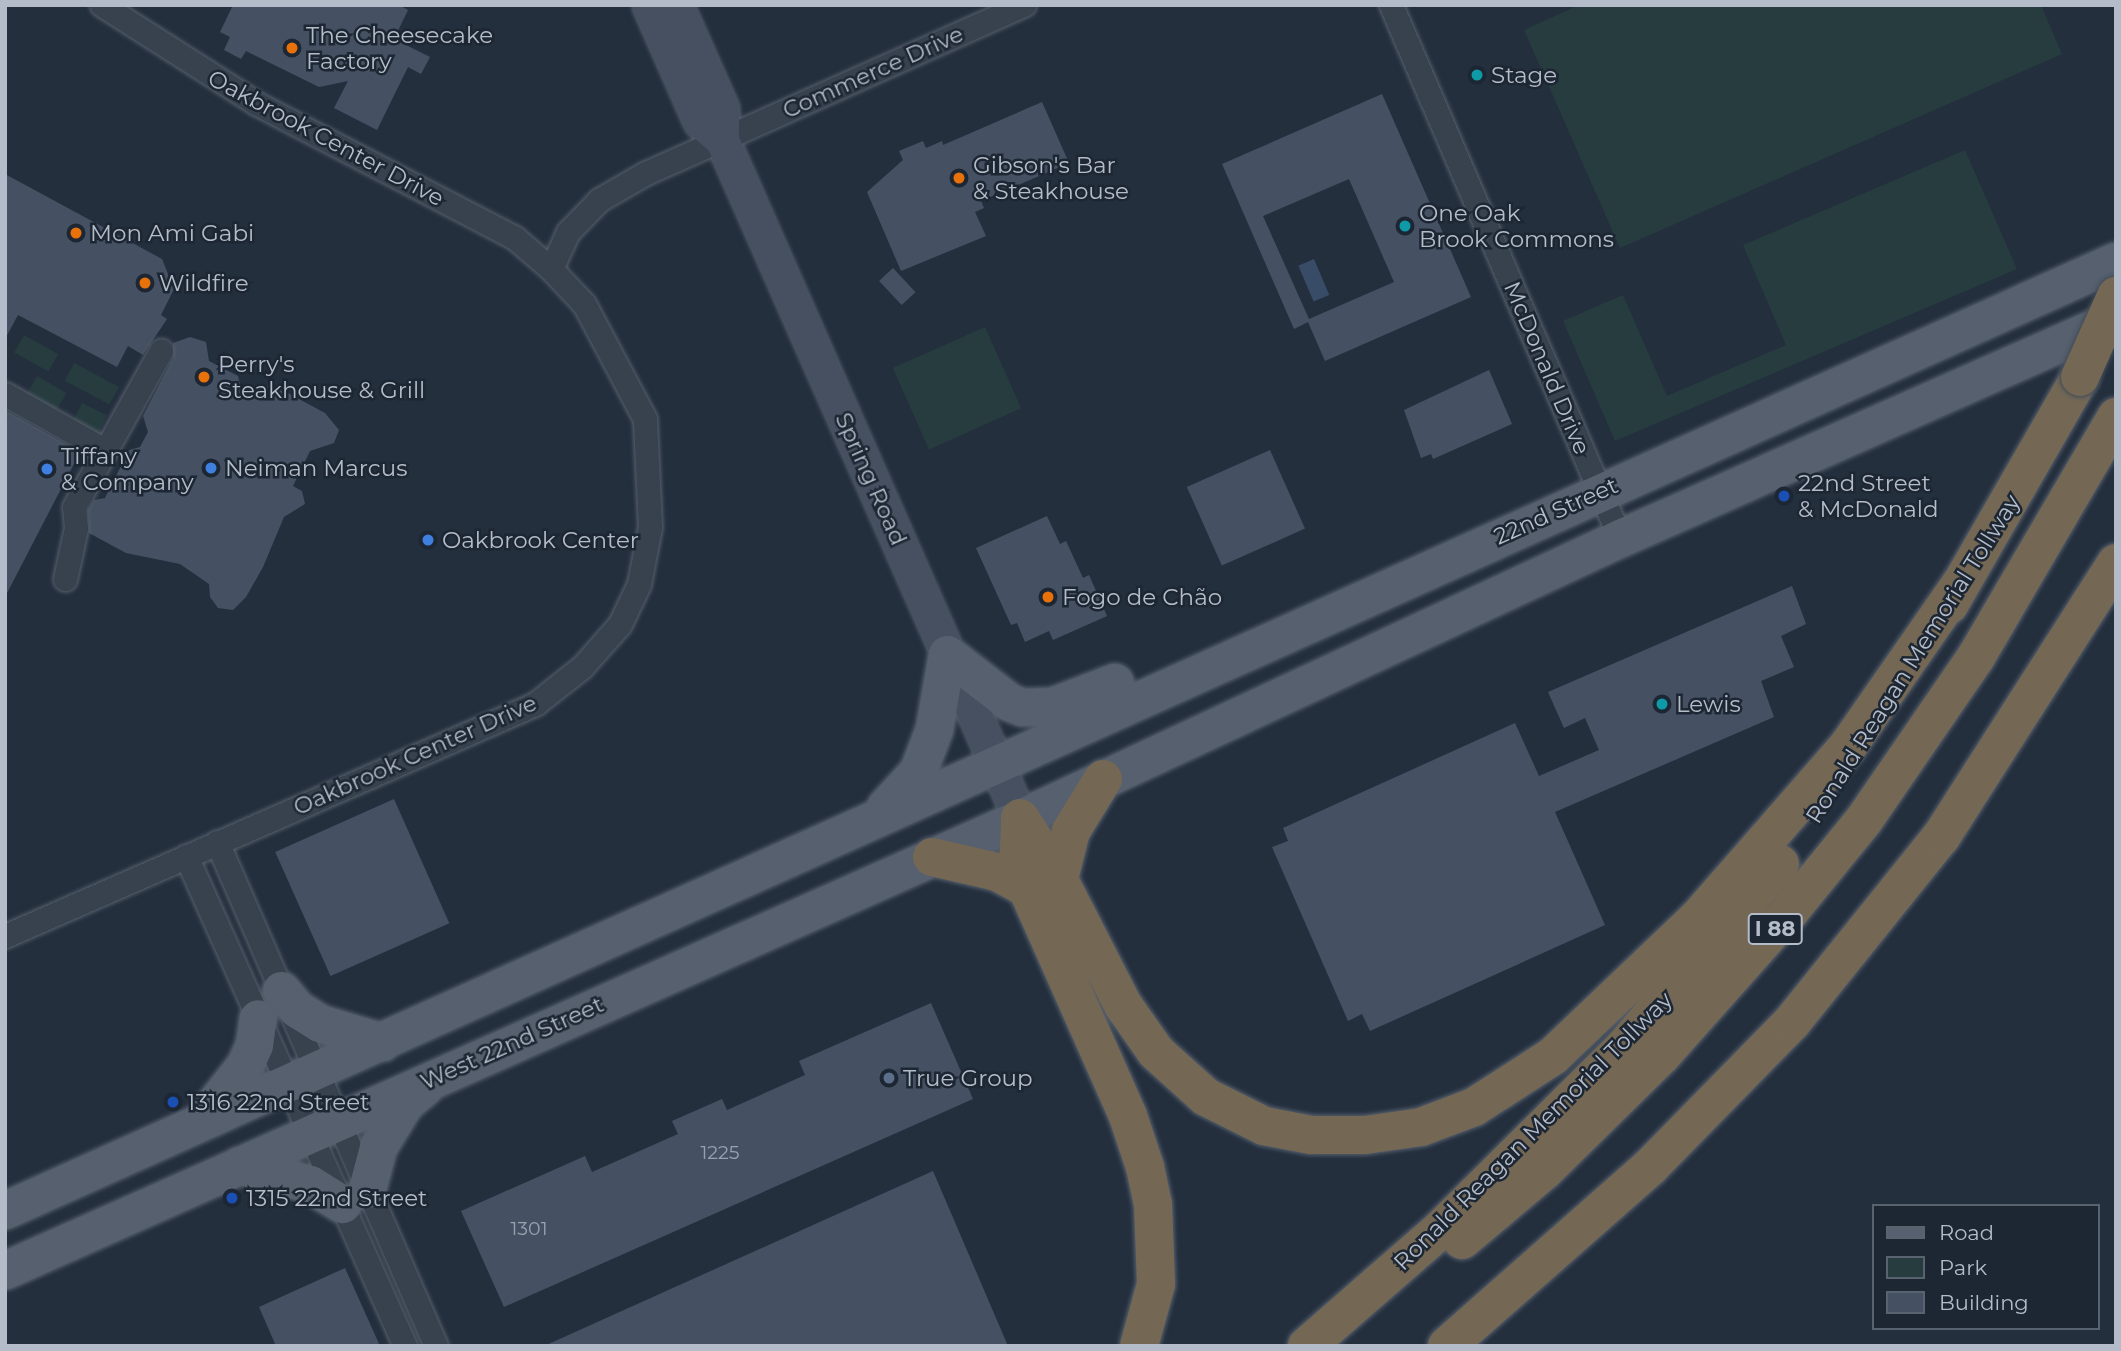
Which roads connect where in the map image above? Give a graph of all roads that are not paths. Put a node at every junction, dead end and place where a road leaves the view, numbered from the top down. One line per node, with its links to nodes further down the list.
1 (102, 5): 8 (street, Oakbrook Center Drive)
2 (649, 5): 6 (street, Spring Road)
3 (676, 5): 6 (street, Spring Road)
4 (1024, 5): 6 (street, Commerce Drive)
5 (1391, 5): 15 (street, McDonald Drive)
6 (722, 140): 8 (street); 21 (street, Spring Road)
7 (2116, 261): 15 (main road, 22nd Street)
8 (551, 269): 26 (street, Oakbrook Center Drive)
9 (2116, 296): 19 (highway, Ronald Reagan Memorial Tollway / I 88, bridge)
10 (2116, 318): 16 (main road)
11 (161, 351): 14 (street)
12 (5, 394): 14 (street)
13 (2116, 417): 46 (highway, Ronald Reagan Memorial Tollway / I 88)
14 (103, 449): 18 (street)
15 (1600, 492): 16 (street, McDonald Drive); 20 (main road, 22nd Street)
16 (1620, 538): 23 (main road)
17 (2116, 563): 47 (highway)
18 (65, 579)
19 (1962, 582): 29 (highway); 45 (highway, Ronald Reagan Memorial Tollway / I 88)
20 (1243, 651): 21 (main road); 22 (main road, 22nd Street)
21 (947, 654): 22 (street, Spring Road); 24 (main road)
22 (996, 762): 24 (main road); 25 (street, Spring Road)
23 (1103, 779): 25 (main road); 29 (highway)
24 (876, 818): 33 (main road)
25 (1020, 818): 28 (main road, West 22nd Street); 29 (highway)
26 (217, 842): 27 (street, Oakbrook Center Drive); 31 (street)
27 (186, 856): 30 (street, Oakbrook Center Drive); 32 (street)
28 (932, 857): 29 (highway); 35 (main road, West 22nd Street)
29 (1043, 884): 44 (highway)
30 (5, 936)
31 (281, 990): 33 (main road); 34 (street)
32 (258, 1018): 34 (street); 36 (main road)
33 (382, 1042): 34 (main road)
34 (302, 1077): 36 (main road); 37 (street)
35 (434, 1078): 37 (main road, West 22nd Street); 39 (main road)
36 (199, 1123): 40 (main road)
37 (323, 1126): 38 (main road, West 22nd Street); 39 (street)
38 (239, 1165): 39 (main road); 41 (main road, West 22nd Street)
39 (354, 1197): 42 (street); 43 (street)
40 (5, 1210)
41 (5, 1270)
42 (405, 1346)
43 (436, 1346)
44 (1139, 1346)
45 (1307, 1346)
46 (1325, 1346)
47 (1447, 1346)

